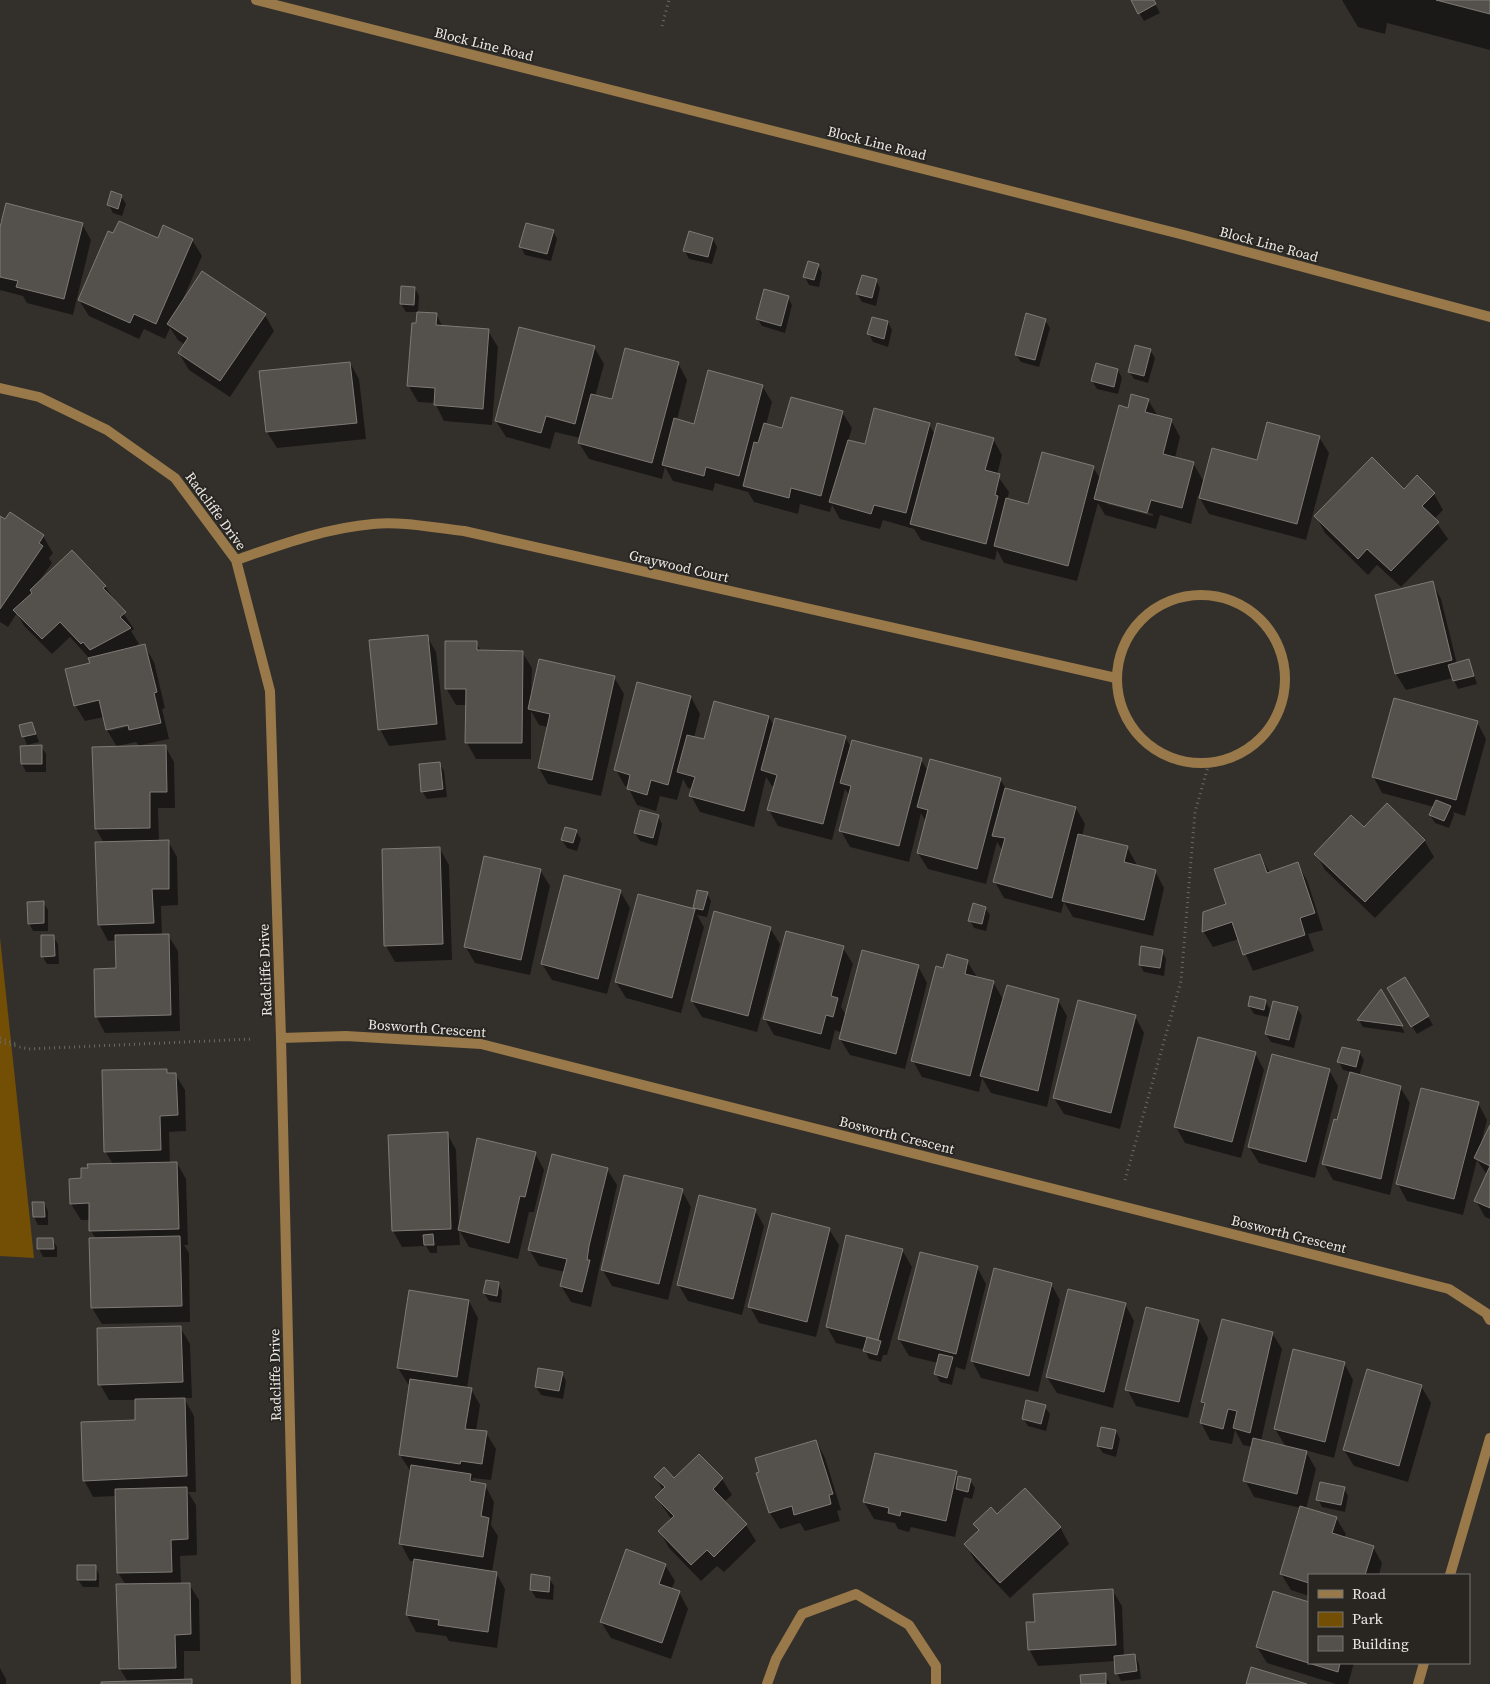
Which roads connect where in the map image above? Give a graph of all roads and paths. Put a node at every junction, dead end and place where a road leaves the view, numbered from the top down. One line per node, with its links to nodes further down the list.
1 (256, 0): 4 (street, Block Line Road)
2 (669, 0): 3 (path)
3 (662, 26)
4 (1490, 317)
5 (0, 388): 6 (street, Radcliffe Drive)
6 (236, 560): 7 (street, Graywood Court); 10 (street, Radcliffe Drive)
7 (1116, 678): 8 (street); 8 (street)
8 (1209, 763): 13 (path)
9 (0, 1038): 12 (path)
10 (281, 1038): 12 (path); 13 (street, Bosworth Crescent); 18 (street, Radcliffe Drive)
11 (0, 1042): 12 (path)
12 (28, 1049)
13 (1118, 1205): 14 (street, Bosworth Crescent)
14 (1490, 1320)
15 (1490, 1438): 16 (street)
16 (1450, 1574)
17 (1424, 1664): 21 (street)
18 (296, 1684)
19 (767, 1684): 20 (street)
20 (936, 1684)
21 (1418, 1684)

